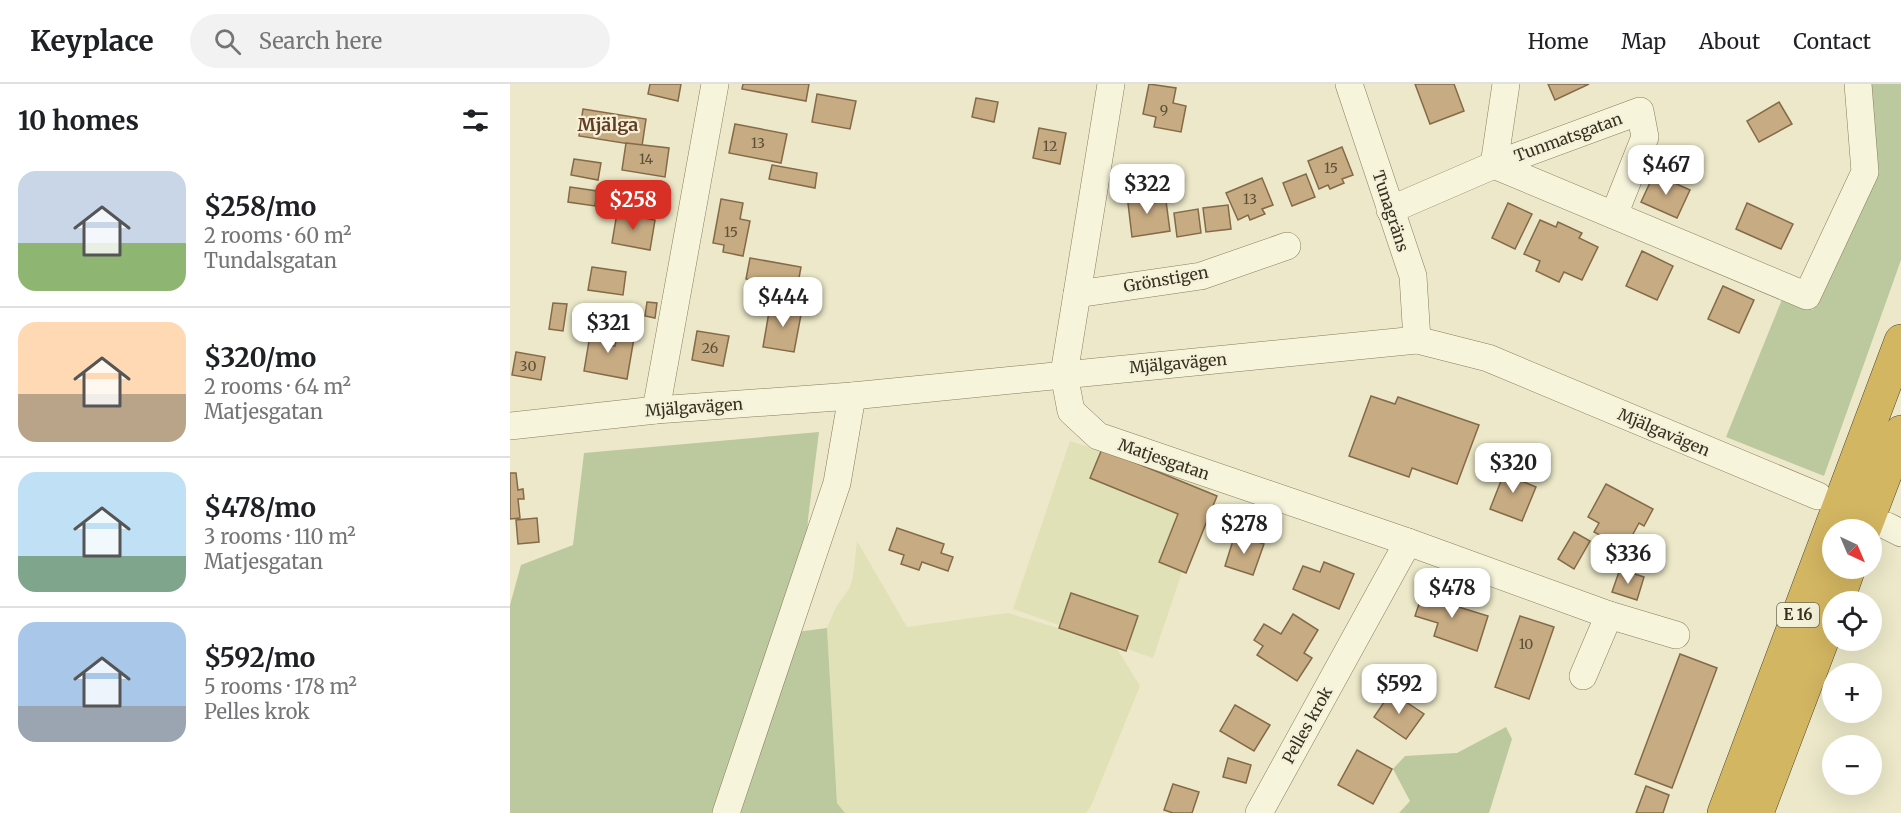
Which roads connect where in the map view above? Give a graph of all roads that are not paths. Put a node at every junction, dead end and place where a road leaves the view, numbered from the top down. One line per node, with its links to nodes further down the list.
1 (715, 84): 15 (street)
2 (1111, 84): 10 (street)
3 (1350, 84): 7 (street, Tunagräns)
4 (1506, 84): 6 (street)
5 (1858, 84): 8 (street, Tunmatsgatan)
6 (1494, 165): 7 (street, Tunmatsgatan); 8 (street, Tunmatsgatan); 8 (street, Tunmatsgatan)
7 (1390, 210): 11 (street, Tunagräns)
8 (1614, 215)
9 (1287, 246): 10 (street, Grönstigen)
10 (1077, 294): 13 (street)
11 (1417, 340): 13 (street, Mjälgavägen); 18 (street, Mjälgavägen)
12 (1901, 341): 27 (highway, E 16)
13 (1064, 374): 14 (street, Mjälgavägen); 20 (street, Matjesgatan)
14 (852, 396): 15 (street, Mjälgavägen); 25 (street)
15 (656, 410): 16 (street, Mjälgavägen)
16 (510, 426)
17 (1901, 432): 19 (highway)
18 (1818, 496)
19 (1884, 530)
20 (1408, 542): 21 (street, Matjesgatan); 26 (street, Pelles krok)
21 (1609, 615): 22 (street, Matjesgatan); 24 (street)
22 (1676, 635)
23 (1822, 641): 28 (highway, E 16)
24 (1583, 676)
25 (726, 813)
26 (1259, 813)
27 (1724, 813)
28 (1757, 813)

